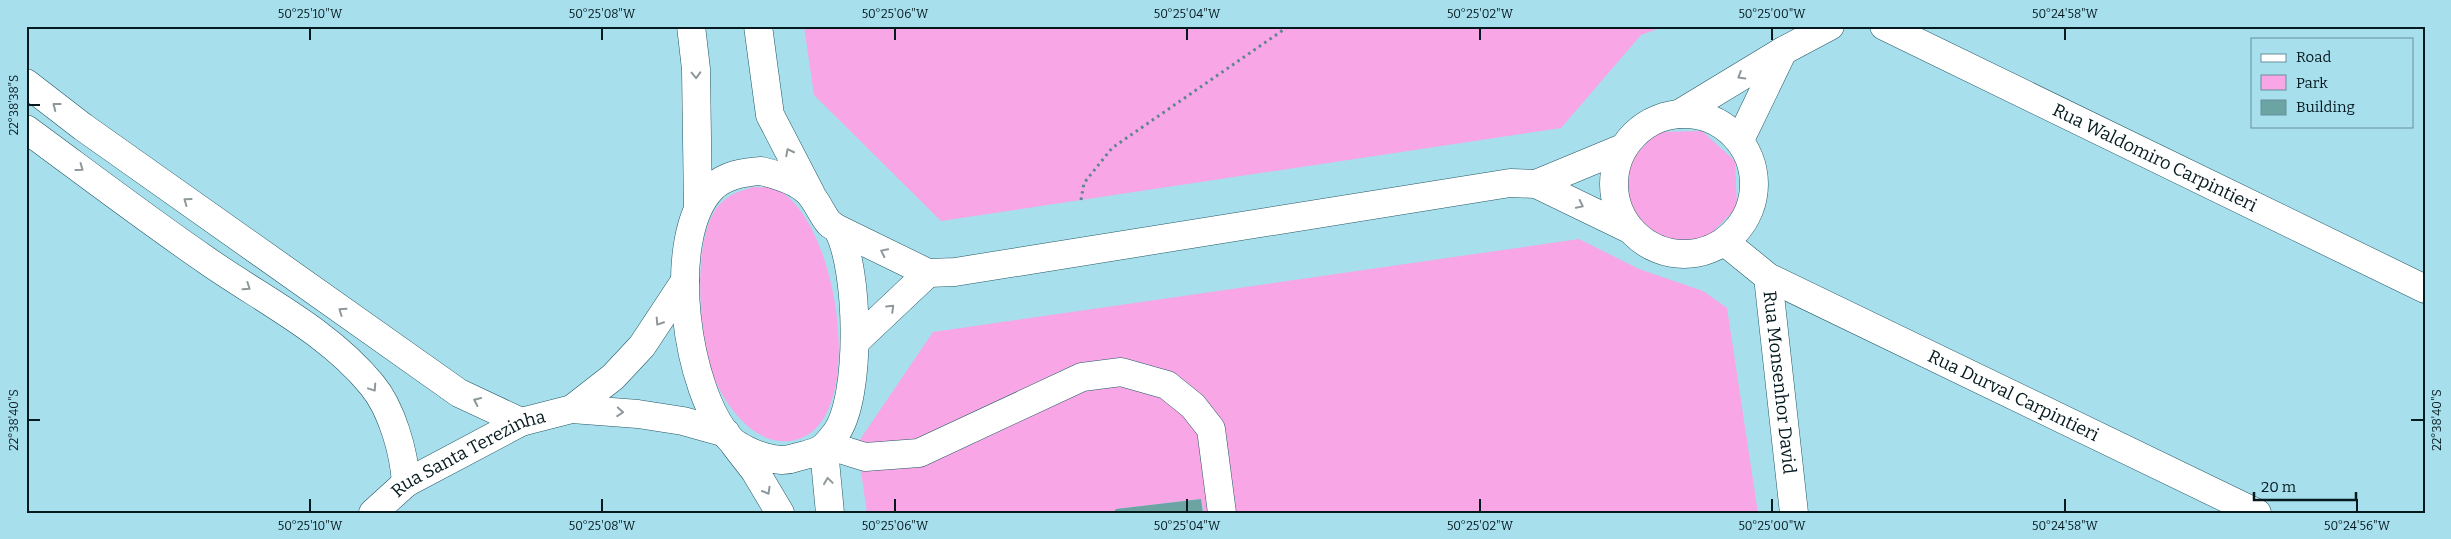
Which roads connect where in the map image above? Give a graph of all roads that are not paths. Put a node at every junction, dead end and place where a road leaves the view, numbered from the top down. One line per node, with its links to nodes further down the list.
1 (691, 26): 13 (street, one-way to 13)
2 (758, 26): 12 (street, one-way to 2)
3 (1830, 26): 5 (street)
4 (1884, 26): 22 (street, Rua Waldomiro Carpintieri)
5 (1782, 51): 7 (street, one-way to 7); 9 (street)
6 (26, 84): 16 (street, one-way to 6)
7 (1679, 114): 9 (street); 10 (street)
8 (26, 129): 18 (street, one-way to 18)
9 (1740, 140): 17 (street)
10 (1623, 148): 11 (street); 15 (street)
11 (1536, 184): 15 (street, one-way to 15); 19 (street)
12 (812, 195): 13 (street); 14 (street)
13 (698, 209): 21 (street)
14 (838, 229): 19 (street, one-way to 14); 23 (street)
15 (1629, 229): 17 (street)
16 (227, 230): 18 (street); 25 (street, one-way to 16)
17 (1725, 242): 20 (street, Rua Monsenhor David)
18 (206, 260): 28 (street, one-way to 28)
19 (928, 273): 23 (street, one-way to 19)
20 (1768, 277): 33 (street, Rua Monsenhor David); 34 (street, Rua Durval Carpintieri)
21 (685, 281): 24 (street, Rua Santa Terezinha, one-way to 24); 26 (street)
22 (2425, 289)
23 (856, 342): 27 (street)
24 (572, 409): 25 (street, Rua Santa Terezinha); 26 (street, Rua Santa Terezinha, one-way to 26)
25 (521, 422): 28 (street, Rua Santa Terezinha)
26 (729, 437): 27 (street, Rua Santa Terezinha); 30 (street, one-way to 30)
27 (825, 448): 31 (street, one-way to 27); 32 (street)
28 (406, 483): 29 (street, Rua Santa Terezinha)
29 (373, 513)
30 (780, 513)
31 (830, 513)
32 (1222, 513)
33 (1794, 513)
34 (2257, 513)

